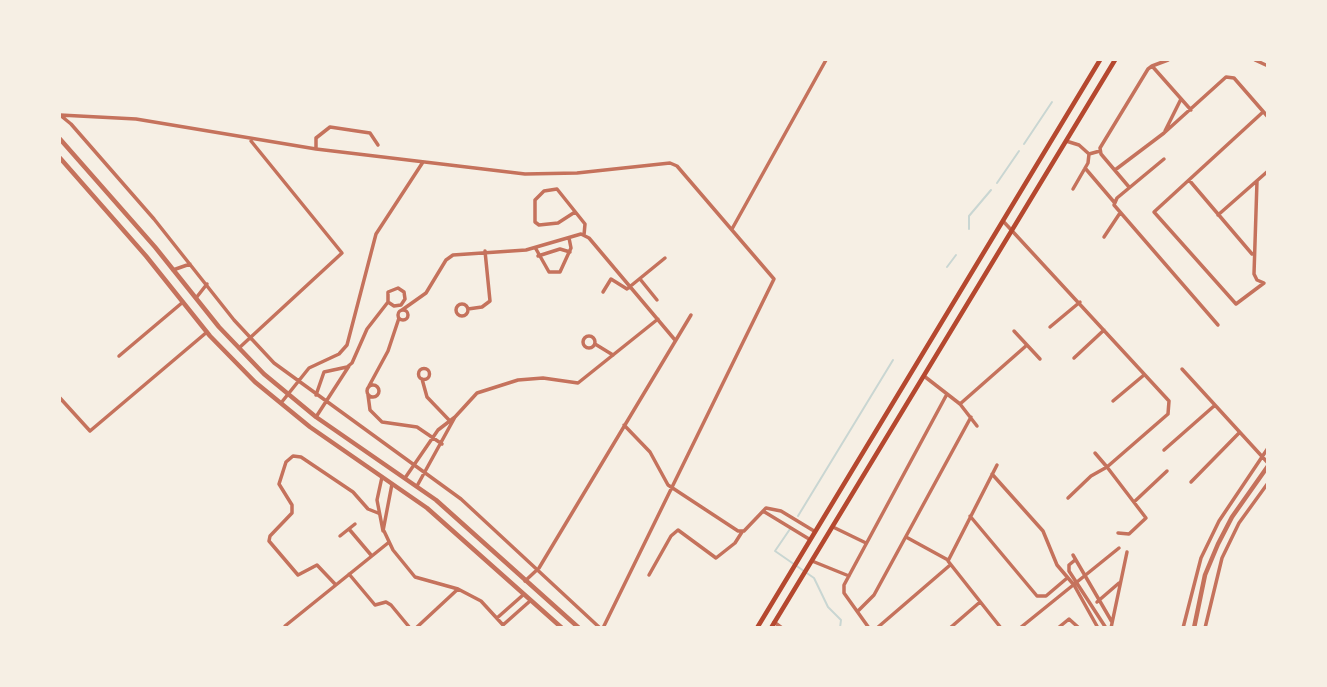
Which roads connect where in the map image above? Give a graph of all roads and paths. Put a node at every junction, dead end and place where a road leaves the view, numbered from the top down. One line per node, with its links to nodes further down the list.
1 (827, 60): 36 (street)
2 (1100, 60): 35 (main road)
3 (1115, 60): 16 (main road)
4 (1168, 60): 7 (street)
5 (1255, 60): 6 (street)
6 (1268, 65)
7 (1152, 66): 8 (street); 19 (street)
8 (1181, 99): 9 (street); 13 (street)
9 (1191, 110): 10 (street); 13 (street)
10 (1263, 112): 12 (street); 27 (street)
11 (60, 115): 15 (street); 47 (street)
12 (1268, 117)
13 (1164, 133): 25 (street)
14 (60, 139): 48 (street)
15 (249, 139): 18 (street); 69 (street)
16 (1066, 141): 20 (street); 37 (main road)
17 (378, 145): 18 (street)
18 (316, 149): 23 (street)
19 (1100, 151): 20 (street); 25 (street)
20 (1089, 154): 24 (street)
21 (60, 158): 56 (street)
22 (1164, 159): 29 (street)
23 (423, 162): 36 (street); 83 (street)
24 (1085, 168): 30 (street); 31 (street)
25 (1115, 170): 29 (street)
26 (1268, 171): 28 (street)
27 (1189, 179): 34 (street); 50 (street)
28 (1257, 181): 34 (street); 45 (street)
29 (1130, 187): 31 (street)
30 (1073, 189)
31 (1114, 201): 33 (street)
32 (575, 212): 32 (street); 38 (street)
33 (1120, 213): 39 (street); 64 (street)
34 (1218, 215): 45 (street)
35 (1002, 219): 37 (street); 135 (main road)
36 (733, 229): 123 (street)
37 (1013, 229): 58 (street); 81 (main road)
38 (584, 235): 40 (street); 52 (street)
39 (1104, 237)
40 (569, 238): 41 (street); 43 (street)
41 (536, 248): 42 (street); 44 (street)
42 (485, 251): 59 (street); 60 (street)
43 (570, 252): 44 (street); 44 (street)
44 (538, 256)
45 (1254, 256): 50 (street)
46 (664, 258): 49 (street)
47 (190, 264): 48 (street); 51 (street)
48 (173, 270): 54 (street)
49 (640, 279): 52 (street); 55 (street)
50 (1266, 283)
51 (207, 284): 54 (street); 69 (street)
52 (631, 287): 53 (street); 63 (street)
53 (603, 292)
54 (196, 298): 73 (street)
55 (657, 300)
56 (183, 302): 68 (street); 75 (street)
57 (388, 302): 57 (street); 78 (street)
58 (1080, 302): 65 (street); 66 (street)
59 (468, 309)
60 (402, 310): 62 (street); 62 (street)
61 (691, 315): 70 (street)
62 (399, 318): 84 (street)
63 (658, 319): 70 (street); 74 (street)
64 (1218, 325)
65 (1050, 327)
66 (1104, 330): 76 (street); 80 (street)
67 (1014, 331): 72 (street)
68 (207, 332): 89 (street); 93 (street)
69 (250, 338): 73 (street); 83 (street)
70 (676, 340): 100 (street)
71 (595, 344): 74 (street)
72 (1027, 345): 77 (street); 92 (street)
73 (239, 348): 85 (street)
74 (613, 355): 96 (street)
75 (119, 356)
76 (1074, 358)
77 (1040, 359)
78 (350, 366): 87 (street); 91 (street)
79 (1182, 369): 94 (street)
80 (1144, 375): 90 (street); 113 (street)
81 (924, 376): 86 (street); 132 (main road)
82 (422, 379): 98 (street)
83 (297, 382): 85 (street); 87 (street)
84 (369, 386): 88 (street); 88 (street)
85 (287, 394): 93 (street); 95 (street)
86 (947, 394): 92 (street); 142 (street)
87 (316, 395): 91 (street)
88 (368, 395): 104 (street)
89 (60, 398)
90 (1112, 401)
91 (327, 403): 95 (street); 110 (street)
92 (960, 404): 97 (street)
93 (280, 405): 102 (street)
94 (1214, 406): 103 (street); 107 (street)
95 (316, 417): 99 (street)
96 (456, 417): 98 (street); 105 (street)
97 (971, 417): 101 (street); 139 (street)
98 (449, 420): 104 (street)
99 (322, 421): 102 (street); 118 (street)
100 (624, 425): 123 (street); 149 (street)
101 (977, 426)
102 (316, 431): 117 (street)
103 (1239, 433): 109 (street); 119 (street)
104 (432, 437): 105 (street); 110 (street)
105 (442, 444): 114 (street)
106 (1268, 448): 109 (street)
107 (1164, 450)
108 (1095, 453): 113 (street)
109 (1261, 457): 112 (street); 185 (street)
110 (415, 463): 114 (street); 118 (street)
111 (997, 465): 116 (street)
112 (1268, 465): 186 (street)
113 (1107, 467): 125 (street); 127 (street)
114 (426, 471): 122 (street); 149 (street)
115 (1167, 471): 127 (street)
116 (992, 474): 130 (street); 154 (street)
117 (383, 477): 121 (street); 124 (street)
118 (405, 478): 122 (street)
119 (1191, 482)
120 (1268, 483): 187 (street)
121 (393, 484): 126 (street); 160 (street)
122 (417, 486): 155 (street)
123 (672, 489): 136 (street); 173 (street)
124 (378, 498): 126 (street); 129 (street)
125 (1068, 498)
126 (388, 500): 134 (street)
127 (1134, 502): 137 (street)
128 (762, 511): 135 (street); 136 (street); 140 (street)
129 (378, 513): 134 (street); 158 (street)
130 (970, 516): 146 (street); 154 (street)
131 (355, 524): 133 (street)
132 (833, 527): 142 (street); 147 (main road)
133 (349, 529): 138 (street); 145 (street)
134 (384, 531): 141 (street)
135 (814, 531): 140 (main road)
136 (742, 532): 151 (street)
137 (1118, 533)
138 (340, 536)
139 (906, 537): 146 (street); 164 (street)
140 (809, 539): 174 (main road)
141 (388, 543): 145 (street); 159 (street)
142 (866, 543): 152 (street)
143 (1119, 548): 153 (street)
144 (1127, 552): 156 (street)
145 (371, 555): 150 (street)
146 (948, 560): 148 (street)
147 (812, 561): 152 (street); 166 (main road)
148 (949, 566): 162 (street); 177 (street)
149 (539, 568): 155 (street); 173 (street)
150 (348, 573): 158 (street); 170 (street)
151 (649, 575)
152 (849, 576): 164 (street)
153 (1084, 578): 157 (street); 157 (street); 163 (street)
154 (1066, 579): 157 (street)
155 (525, 581): 172 (street)
156 (1121, 582): 163 (street); 167 (street)
157 (1076, 583): 180 (street); 183 (street); 184 (street)
158 (335, 584): 168 (street)
159 (458, 589): 165 (street); 170 (street)
160 (523, 595): 161 (street); 165 (street)
161 (530, 601): 169 (street); 171 (street)
162 (980, 602): 178 (street); 179 (street)
163 (1097, 602): 167 (street)
164 (858, 611): 176 (street)
165 (497, 618): 169 (street)
166 (772, 625): 175 (street)
167 (1112, 625)
168 (285, 626)
169 (504, 626)
170 (413, 628)
171 (562, 628)
172 (579, 628)
173 (602, 628)
174 (757, 628)
175 (782, 628)
176 (869, 628)
177 (877, 628)
178 (950, 628)
179 (1001, 628)
180 (1020, 628)
181 (1058, 628): 182 (street)
182 (1079, 628)
183 (1098, 628)
184 (1105, 628)
185 (1183, 628)
186 (1194, 628)
187 (1205, 628)

